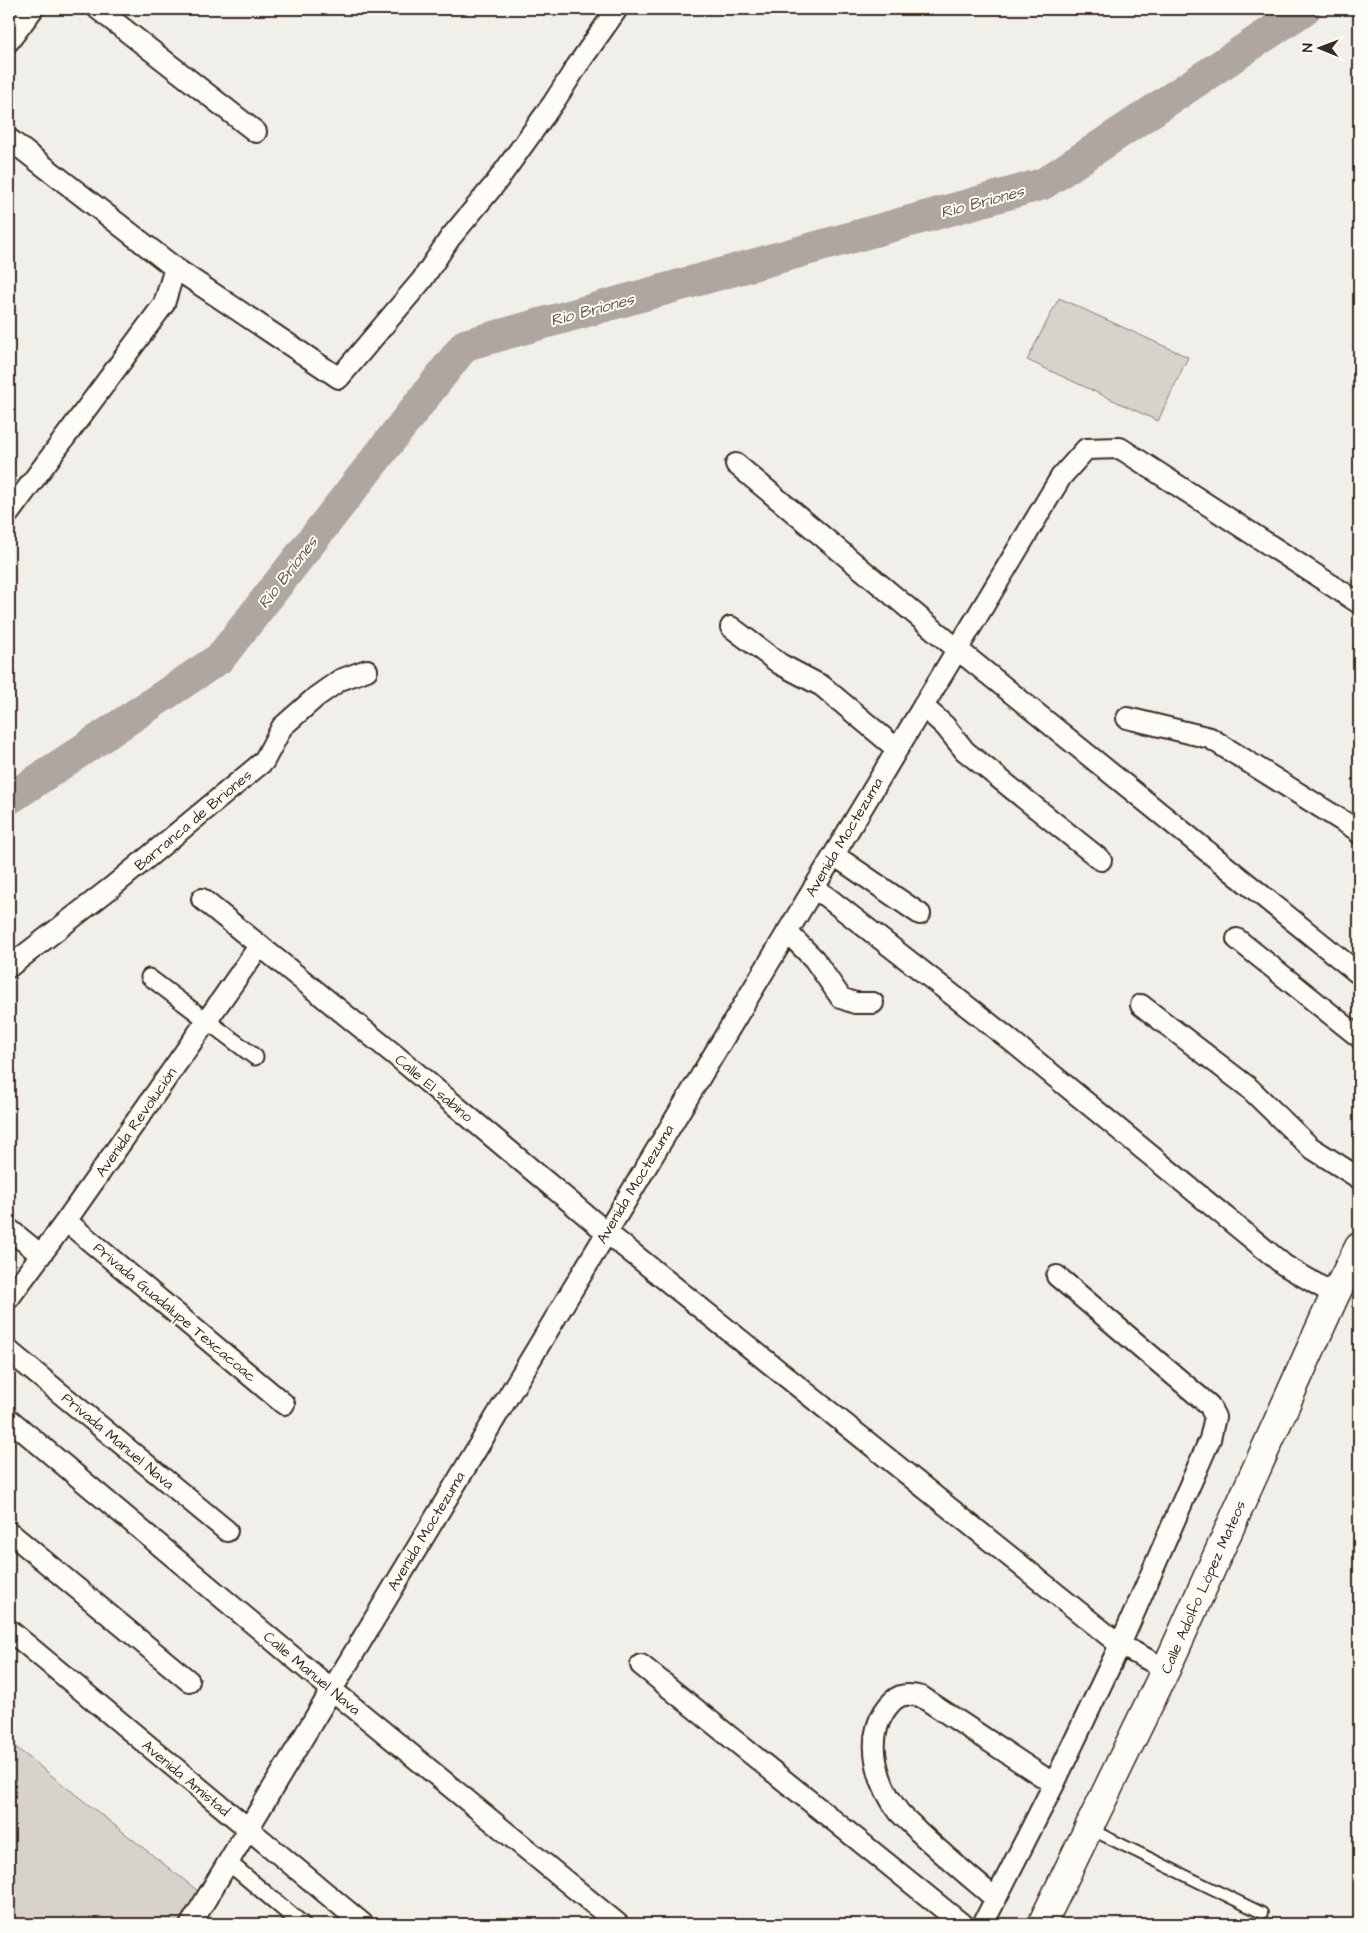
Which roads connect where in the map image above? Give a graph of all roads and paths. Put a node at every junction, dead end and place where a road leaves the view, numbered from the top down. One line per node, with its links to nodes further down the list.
1 (33, 9): 4 (street)
2 (98, 9): 5 (street)
3 (618, 9): 7 (street)
4 (9, 41)
5 (256, 132)
6 (9, 139): 7 (street)
7 (175, 268): 9 (street)
8 (736, 464): 12 (street)
9 (9, 513)
10 (1359, 603): 12 (street, Avenida Moctezuma)
11 (731, 627): 16 (street)
12 (957, 649): 14 (street, Avenida Moctezuma); 27 (street)
13 (367, 670): 26 (street, Barranca de Briones)
14 (923, 706): 16 (street, Avenida Moctezuma); 19 (street)
15 (1127, 718): 17 (street)
16 (897, 749): 18 (street, Avenida Moctezuma)
17 (1358, 831)
18 (834, 855): 20 (street, Avenida Moctezuma); 22 (street)
19 (1101, 860)
20 (814, 887): 23 (street, Avenida Moctezuma); 41 (street)
21 (202, 899): 25 (street, Calle El sabino)
22 (920, 914)
23 (787, 932): 29 (street); 37 (street, Avenida Moctezuma)
24 (1237, 939): 32 (street)
25 (260, 946): 31 (street, Avenida Revolución); 37 (street, Calle El sabino)
26 (9, 967)
27 (1359, 974)
28 (149, 976): 31 (street)
29 (873, 1003)
30 (1141, 1005): 34 (street)
31 (208, 1020): 33 (street); 35 (street, Avenida Revolución)
32 (1359, 1037)
33 (255, 1057)
34 (1359, 1178)
35 (66, 1221): 39 (street, Avenida Revolución); 44 (street, Privada Guadalupe Texcacoac)
36 (9, 1229): 39 (street)
37 (606, 1232): 49 (street, Calle El sabino); 53 (street, Avenida Moctezuma)
38 (1359, 1247): 41 (main road, Calle Adolfo López Mateos)
39 (41, 1255): 42 (street, Avenida Revolución)
40 (1057, 1276): 49 (street)
41 (1335, 1295): 51 (main road, Calle Adolfo López Mateos)
42 (9, 1298)
43 (9, 1350): 46 (street, Privada Manuel Nava)
44 (284, 1404)
45 (9, 1419): 53 (street, Calle Manuel Nava)
46 (227, 1531)
47 (9, 1532): 52 (street)
48 (9, 1630): 55 (street, Avenida Amistad)
49 (1120, 1645): 51 (street, Calle El sabino); 54 (street)
50 (641, 1665): 64 (street)
51 (1166, 1669): 56 (main road, Calle Adolfo López Mateos)
52 (189, 1681)
53 (331, 1689): 55 (street, Avenida Moctezuma); 63 (street, Calle Manuel Nava)
54 (1054, 1784): 58 (street); 58 (street)
55 (248, 1829): 57 (street, Avenida Moctezuma); 62 (street, Avenida Amistad)
56 (1088, 1829): 59 (lane); 66 (main road, Calle Adolfo López Mateos)
57 (228, 1862): 60 (street, Avenida Moctezuma); 61 (street)
58 (996, 1899): 65 (street)
59 (1262, 1912)
60 (191, 1924)
61 (302, 1924)
62 (364, 1924)
63 (618, 1924)
64 (962, 1924)
65 (983, 1924)
66 (1042, 1924)

